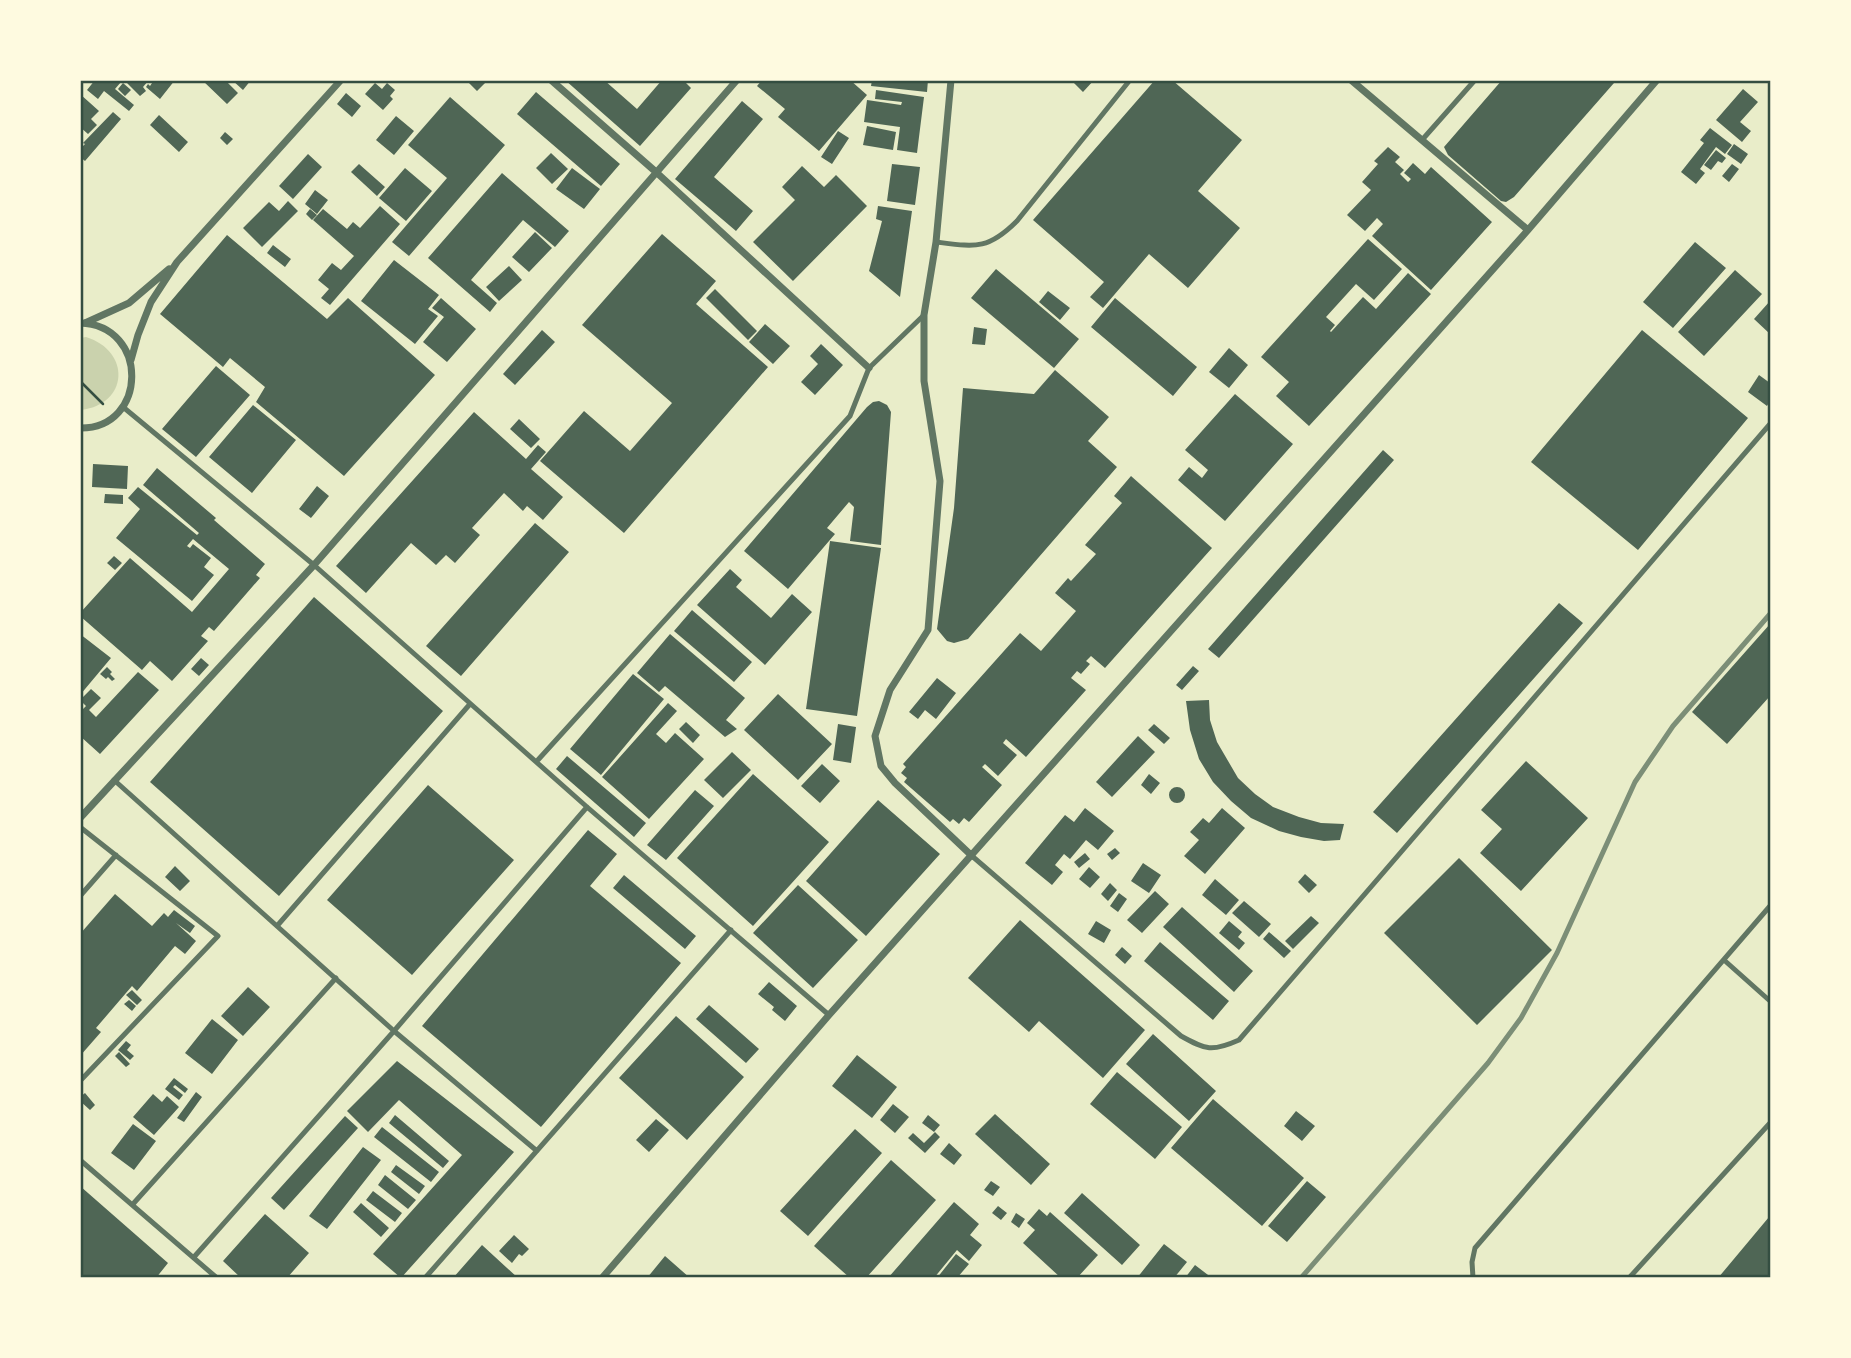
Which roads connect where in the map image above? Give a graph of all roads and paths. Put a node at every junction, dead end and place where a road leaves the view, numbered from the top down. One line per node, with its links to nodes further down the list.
1 (341, 80): 13 (street)
2 (551, 80): 10 (street)
3 (737, 80): 10 (street)
4 (951, 80): 12 (street)
5 (1130, 80): 12 (lane)
6 (1351, 80): 9 (street)
7 (1475, 80): 9 (lane)
8 (1657, 80): 11 (street)
9 (1422, 139): 11 (street)
10 (656, 172): 17 (street); 23 (street)
11 (1528, 230): 31 (street)
12 (936, 242): 14 (street)
13 (177, 262): 15 (street); 16 (street)
14 (924, 315): 17 (lane); 31 (street)
15 (83, 323): 16 (street)
16 (131, 360): 20 (street)
17 (869, 368): 25 (lane)
18 (80, 381): 19 (path)
19 (103, 404)
20 (123, 407): 22 (street); 23 (lane)
21 (1770, 424): 31 (lane)
22 (80, 429)
23 (314, 565): 24 (lane); 26 (street)
24 (470, 704): 25 (lane); 34 (lane)
25 (537, 761): 27 (lane)
26 (114, 780): 28 (street); 34 (lane)
27 (587, 807): 35 (lane); 40 (lane)
28 (80, 818)
29 (80, 827): 30 (lane)
30 (116, 855): 32 (lane); 41 (lane)
31 (972, 856): 39 (street)
32 (80, 897)
33 (1770, 906): 36 (lane)
34 (277, 926): 37 (lane)
35 (732, 930): 39 (lane); 43 (lane)
36 (1724, 960): 38 (lane); 50 (lane)
37 (336, 978): 40 (lane); 45 (lane)
38 (1770, 1001)
39 (829, 1015): 49 (street)
40 (394, 1031): 43 (lane); 46 (lane)
41 (80, 1081)
42 (1770, 1123): 51 (lane)
43 (537, 1151): 48 (lane)
44 (80, 1160): 45 (lane)
45 (133, 1204): 46 (lane)
46 (194, 1257): 47 (lane)
47 (217, 1278)
48 (425, 1278)
49 (602, 1278)
50 (1473, 1278)
51 (1629, 1278)

